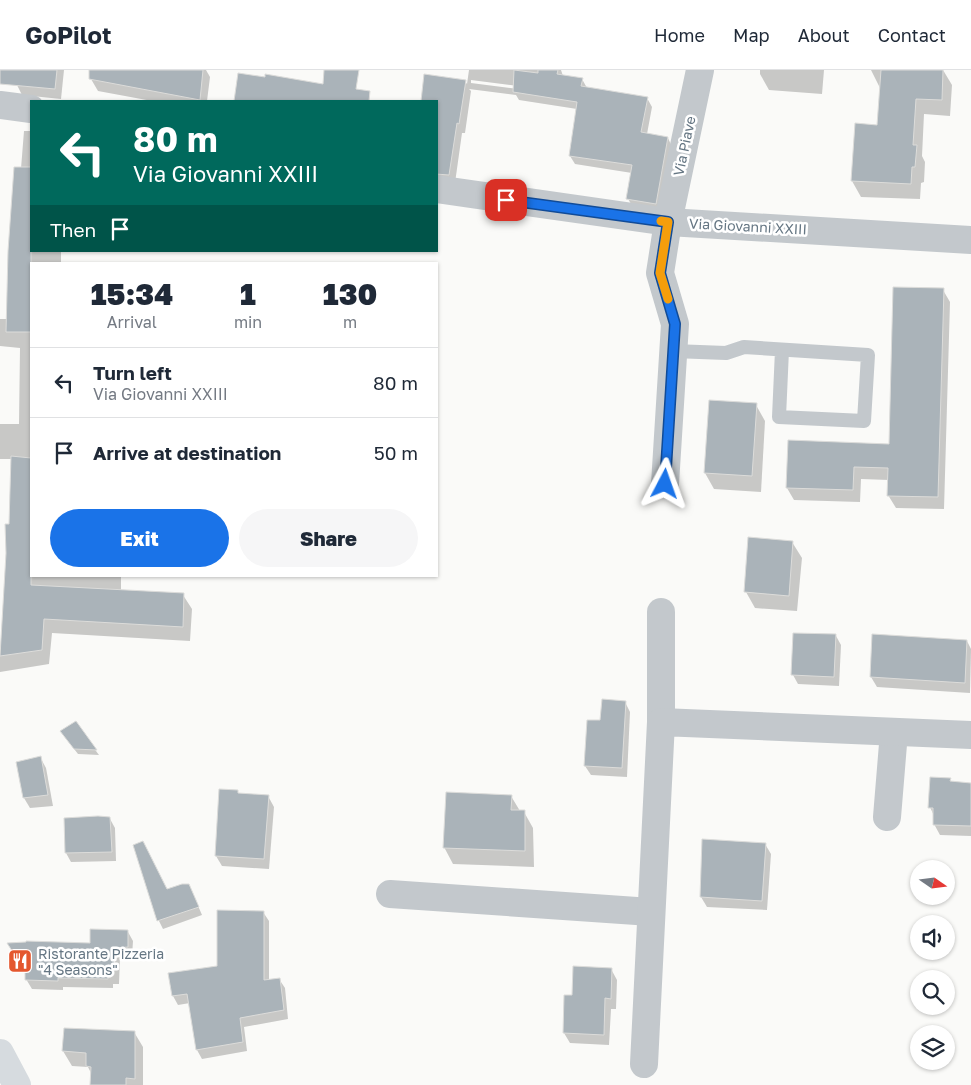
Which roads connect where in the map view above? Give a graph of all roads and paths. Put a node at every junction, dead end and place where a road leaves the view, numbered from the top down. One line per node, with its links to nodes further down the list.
1 (700, 70): 5 (street, Via Piave)
2 (0, 105): 3 (street)
3 (30, 108)
4 (438, 189): 5 (street, Via Giovanni XXIII)
5 (668, 222): 6 (street, Via Giovanni XXIII); 8 (street, Via Piave)
6 (971, 240)
7 (782, 350): 7 (lane); 8 (lane)
8 (674, 351): 9 (street, Via Piave)
9 (665, 484)
10 (661, 612): 11 (street)
11 (661, 722): 12 (street); 16 (street)
12 (894, 732): 13 (street); 14 (street)
13 (971, 735)
14 (887, 817)
15 (390, 894): 16 (street)
16 (652, 912): 18 (street)
17 (0, 1053): 19 (street)
18 (644, 1064)
19 (17, 1085)

